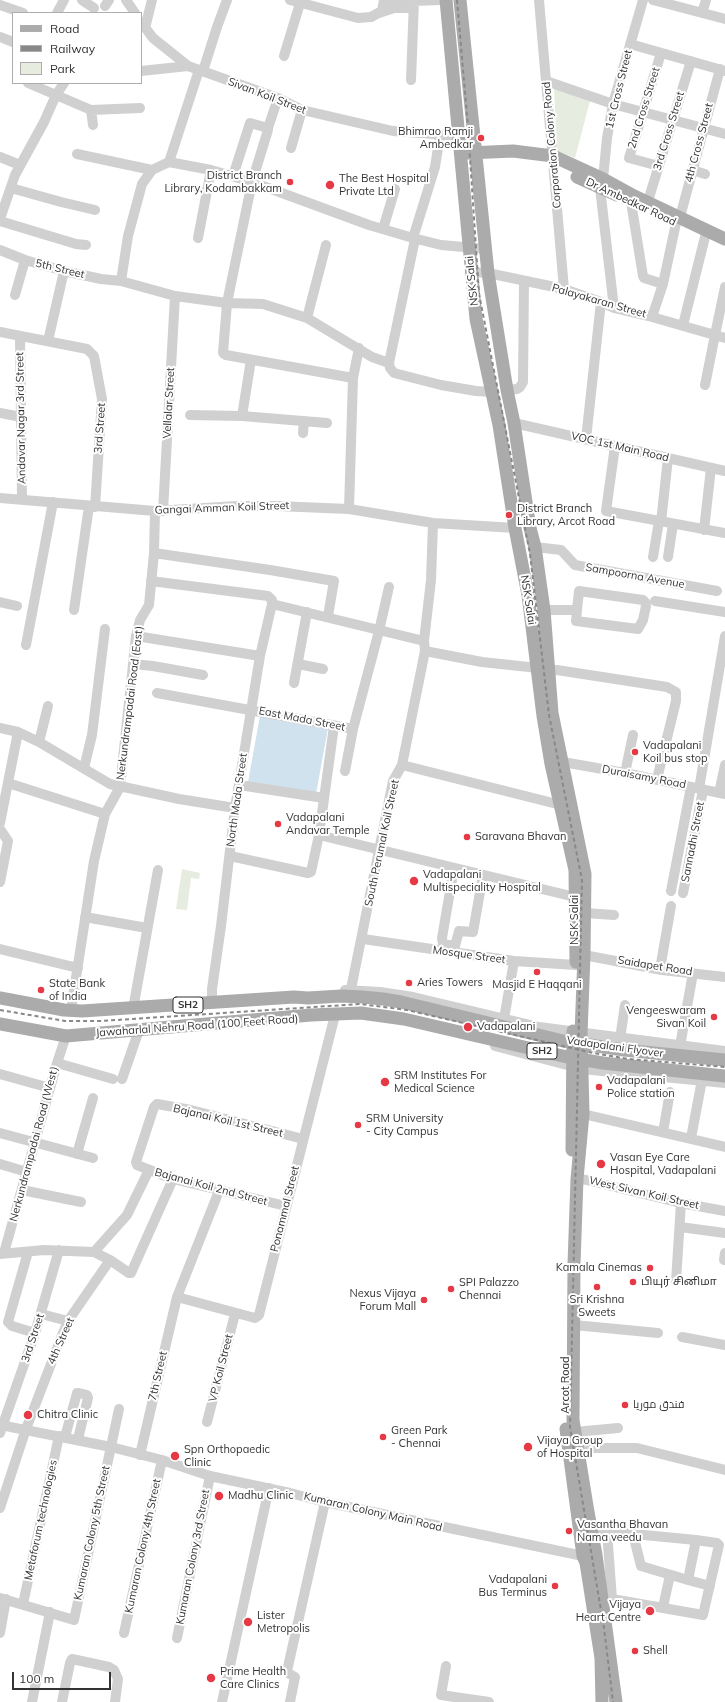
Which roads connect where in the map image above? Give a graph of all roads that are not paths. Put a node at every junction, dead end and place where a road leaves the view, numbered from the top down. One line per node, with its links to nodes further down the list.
1 (64, 0): 21 (street)
2 (82, 0): 19 (street)
3 (126, 0): 22 (street)
4 (152, 0): 26 (street)
5 (227, 0): 36 (street)
6 (290, 0): 16 (street)
7 (442, 0): 17 (street)
8 (446, 0): 55 (main road, NSK Salai)
9 (460, 0): 54 (main road)
10 (539, 0): 38 (street, Corporation Colony Road)
11 (643, 0): 29 (street, 1st Cross Street)
12 (653, 0): 15 (street)
13 (706, 0): 23 (street)
14 (384, 1): 17 (street); 24 (street)
15 (668, 1): 23 (street)
16 (301, 2): 24 (street); 31 (street)
17 (413, 4): 24 (street); 37 (street)
18 (0, 5): 20 (street)
19 (94, 8)
20 (20, 12)
21 (58, 12)
22 (134, 12)
23 (702, 13): 25 (street)
24 (374, 14)
25 (725, 19)
26 (143, 25): 33 (street, Sivan Koil Street)
27 (0, 37): 28 (street)
28 (12, 42)
29 (630, 44): 30 (street); 43 (street, 1st Cross Street)
30 (661, 53): 32 (street); 47 (street, 2nd Cross Street)
31 (284, 56)
32 (691, 61): 34 (street); 48 (street, 3rd Cross Street)
33 (188, 66): 35 (street); 36 (street, Sivan Koil Street)
34 (722, 70): 51 (street, 4th Cross Street)
35 (142, 71)
36 (201, 71): 42 (street, Sivan Koil Street); 62 (street)
37 (411, 80)
38 (546, 81): 43 (street); 61 (street, Corporation Colony Road)
39 (31, 84): 41 (street)
40 (63, 84): 41 (street)
41 (56, 94): 45 (street); 63 (street)
42 (278, 98): 46 (street, Sivan Koil Street); 50 (street)
43 (613, 104): 47 (street); 71 (street, 1st Cross Street)
44 (140, 108): 45 (street)
45 (91, 110): 49 (street)
46 (302, 110): 53 (street, Sivan Koil Street); 56 (street)
47 (643, 112): 48 (street); 64 (street, 2nd Cross Street)
48 (673, 120): 51 (street); 64 (street, 3rd Cross Street)
49 (93, 125)
50 (268, 128): 69 (street); 70 (street)
51 (703, 128): 52 (street); 67 (street, 4th Cross Street)
52 (725, 134)
53 (440, 135): 55 (street, Sivan Koil Street); 86 (street)
54 (474, 135): 55 (street, Sivan Koil Street); 57 (main road)
55 (460, 136): 59 (main road, NSK Salai)
56 (291, 148)
57 (475, 153): 59 (main road, Dr Ambedkar Road); 61 (main road, Dr Ambedkar Road); 74 (main road)
58 (77, 154): 65 (street)
59 (462, 154): 76 (main road, NSK Salai)
60 (0, 157): 63 (street)
61 (554, 161): 71 (main road, Dr Ambedkar Road); 102 (street, Corporation Colony Road)
62 (169, 162): 65 (street); 66 (street)
63 (20, 165): 73 (street)
64 (659, 166): 75 (street, 3rd Cross Street)
65 (152, 170): 98 (street)
66 (212, 170): 69 (street); 85 (street)
67 (692, 170): 68 (street); 82 (street, 4th Cross Street)
68 (705, 174)
69 (233, 176): 70 (street)
70 (252, 182): 83 (street); 106 (street)
71 (602, 183): 75 (main road, Dr Ambedkar Road); 77 (main road, Dr Ambedkar Road); 107 (street, 1st Cross Street)
72 (395, 189): 83 (street)
73 (6, 190): 78 (street); 81 (street)
74 (480, 200): 76 (main road); 79 (main road)
75 (648, 201): 82 (main road, Dr Ambedkar Road)
76 (465, 202): 80 (main road, NSK Salai)
77 (631, 202): 82 (main road, Dr Ambedkar Road); 100 (street)
78 (95, 210)
79 (482, 217): 80 (main road); 92 (main road)
80 (466, 219): 91 (main road, NSK Salai)
81 (0, 220): 88 (street)
82 (678, 220): 84 (main road, Dr Ambedkar Road); 87 (main road, Dr Ambedkar Road); 100 (street, 4th Cross Street)
83 (383, 229): 86 (street)
84 (705, 236): 90 (main road, Dr Ambedkar Road); 110 (street)
85 (198, 238)
86 (414, 238): 91 (street); 117 (street)
87 (725, 239)
88 (86, 245)
89 (326, 245): 109 (street)
90 (725, 246)
91 (469, 248): 92 (street); 96 (main road, NSK Salai)
92 (486, 249): 97 (main road)
93 (0, 250): 94 (street, 5th Street)
94 (25, 260): 95 (street, 5th Street); 103 (street)
95 (64, 271): 98 (street, 5th Street); 114 (street)
96 (471, 272): 97 (street, Palayakaran Street); 121 (main road, NSK Salai)
97 (488, 273): 99 (street, Palayakaran Street); 120 (main road)
98 (121, 281): 104 (street, 5th Street)
99 (524, 282): 102 (street, Palayakaran Street); 120 (street)
100 (663, 284): 108 (street, 4th Cross Street)
101 (725, 287): 113 (street)
102 (564, 289): 105 (street, Palayakaran Street)
103 (15, 295)
104 (175, 296): 106 (street, 5th Street); 140 (street, Vellalar Street)
105 (601, 302): 107 (street, Palayakaran Street); 130 (street)
106 (228, 303): 109 (street, 5th Street); 116 (street)
107 (614, 308): 108 (street, Palayakaran Street)
108 (652, 317): 110 (street, Palayakaran Street)
109 (307, 318): 115 (street, 5th Street)
110 (683, 325): 113 (street, Palayakaran Street)
111 (0, 332): 112 (street, 3rd Street)
112 (20, 336): 114 (street, 3rd Street); 125 (street, Andavar Nagar 3rd Street)
113 (718, 336): 119 (street)
114 (48, 341): 138 (street, 3rd Street)
115 (359, 348): 117 (street, 5th Street); 118 (street)
116 (250, 360): 118 (street); 124 (street)
117 (389, 363): 121 (street)
118 (353, 378): 139 (street)
119 (705, 385)
120 (507, 390): 128 (main road)
121 (491, 392): 144 (main road, NSK Salai)
122 (0, 413): 125 (street)
123 (190, 415): 124 (street)
124 (242, 416): 126 (street)
125 (21, 417): 136 (street, Andavar Nagar 3rd Street)
126 (304, 421): 127 (street); 129 (street)
127 (327, 423)
128 (514, 423): 130 (street, VOC 1st Main Road); 147 (main road)
129 (303, 433)
130 (586, 439): 131 (street, VOC 1st Main Road)
131 (615, 446): 132 (street, VOC 1st Main Road); 141 (street)
132 (668, 458): 133 (street, VOC 1st Main Road); 141 (street)
133 (711, 468): 134 (street, VOC 1st Main Road); 145 (street)
134 (725, 470)
135 (0, 498): 136 (street, Gangai Amman Koil Street)
136 (22, 500): 137 (street, Gangai Amman Koil Street)
137 (53, 502): 138 (street, Gangai Amman Koil Street); 170 (street)
138 (92, 507): 140 (street, Gangai Amman Koil Street); 160 (street, 3rd Street)
139 (349, 509): 140 (street, Gangai Amman Koil Street); 142 (street, Gangai Amman Koil Street)
140 (159, 511): 148 (street, Nerkundrampadai Road (East))
141 (660, 521): 143 (street); 149 (street)
142 (433, 523): 144 (street, Gangai Amman Koil Street); 171 (street, South Perumal Koil Street)
143 (673, 524): 145 (street); 150 (street)
144 (515, 528): 152 (main road, NSK Salai)
145 (704, 530): 146 (street)
146 (725, 533)
147 (535, 547): 151 (main road); 155 (street, Sampoorna Avenue)
148 (154, 553): 153 (street, Nerkundrampadai Road (East)); 165 (street)
149 (653, 557)
150 (668, 557)
151 (538, 563): 152 (main road); 161 (main road)
152 (522, 564): 175 (main road, NSK Salai)
153 (151, 581): 158 (street); 168 (street, Nerkundrampadai Road (East))
154 (389, 587): 167 (street)
155 (717, 591)
156 (655, 601): 164 (street)
157 (0, 602): 159 (street)
158 (272, 602): 163 (street); 172 (street, North Mada Street)
159 (17, 606)
160 (74, 610)
161 (544, 610): 162 (street); 175 (main road)
162 (577, 610): 162 (street)
163 (307, 612): 165 (street); 174 (street)
164 (725, 612)
165 (328, 616): 167 (street)
166 (105, 629): 191 (street)
167 (379, 631): 171 (street); 184 (street)
168 (136, 636): 172 (street); 173 (street, Nerkundrampadai Road (East))
169 (725, 636): 198 (street)
170 (26, 645)
171 (424, 646): 175 (street); 189 (street, South Perumal Koil Street)
172 (260, 656): 181 (street, North Mada Street)
173 (133, 664): 177 (street); 197 (street, Nerkundrampadai Road (East))
174 (298, 664): 176 (street); 178 (street)
175 (543, 669): 188 (main road, NSK Salai); 194 (street)
176 (323, 670)
177 (203, 675)
178 (294, 683)
179 (157, 693): 181 (street, East Mada Street)
180 (48, 706): 187 (street)
181 (252, 710): 182 (street, East Mada Street); 196 (street, North Mada Street)
182 (334, 726): 184 (street, East Mada Street); 200 (street)
183 (0, 728): 185 (street)
184 (353, 729): 192 (street)
185 (18, 732): 187 (street); 195 (street)
186 (633, 735): 193 (street)
187 (39, 742): 191 (street)
188 (557, 763): 193 (street, Duraisamy Road); 201 (main road, NSK Salai); 217 (main road)
189 (402, 765): 201 (street); 207 (street, South Perumal Koil Street)
190 (725, 765): 199 (street)
191 (84, 768): 197 (street)
192 (345, 771)
193 (625, 773): 194 (street, Duraisamy Road)
194 (657, 779): 198 (street, Duraisamy Road)
195 (8, 783): 203 (street); 204 (street)
196 (239, 785): 200 (street); 202 (street, North Mada Street)
197 (120, 787): 202 (street); 203 (street, Nerkundrampadai Road (East))
198 (698, 789): 199 (street, Duraisamy Road); 213 (street); 214 (street, Sannadhi Street)
199 (722, 794)
200 (324, 798): 206 (street)
201 (561, 805): 215 (main road, NSK Salai)
202 (234, 808): 208 (street, North Mada Street)
203 (105, 814): 219 (street, Nerkundrampadai Road (East))
204 (0, 823)
205 (0, 829): 212 (street)
206 (319, 835): 207 (street); 208 (street)
207 (380, 849): 209 (street); 221 (street, South Perumal Koil Street)
208 (230, 856): 233 (street, North Mada Street)
209 (454, 868): 211 (street); 211 (street)
210 (158, 870): 220 (street)
211 (483, 875): 215 (street)
212 (0, 882)
213 (671, 891)
214 (683, 893)
215 (575, 897): 225 (main road, NSK Salai)
216 (671, 906): 227 (street)
217 (585, 913): 218 (street); 223 (main road)
218 (614, 915)
219 (85, 917): 220 (street); 226 (street, Nerkundrampadai Road (East))
220 (147, 928): 235 (street)
221 (362, 939): 224 (street, Mosque Street); 230 (street, South Perumal Koil Street)
222 (0, 949): 226 (street)
223 (584, 955): 227 (street, Saidapet Road); 243 (main road)
224 (514, 961): 225 (street, Mosque Street); 239 (street)
225 (576, 965): 243 (main road, NSK Salai)
226 (78, 968): 236 (street, Nerkundrampadai Road (East))
227 (660, 969): 228 (street, Saidapet Road)
228 (693, 973): 229 (street, Saidapet Road); 247 (street)
229 (725, 977)
230 (352, 989): 231 (street, Jawaharlal Nehru Road (100 Feet Road)); 239 (street, Jawaharlal Nehru Road (100 Feet Road))
231 (294, 997): 233 (main road, Jawaharlal Nehru Road (100 Feet Road) / SH2); 250 (main road, Vadapalani Flyover / SH2)
232 (0, 998): 236 (main road, Jawaharlal Nehru Road (100 Feet Road) / SH2)
233 (212, 1003): 235 (main road, Jawaharlal Nehru Road (100 Feet Road) / SH2)
234 (625, 1005): 245 (street)
235 (133, 1009): 236 (main road, Jawaharlal Nehru Road (100 Feet Road) / SH2)
236 (71, 1010)
237 (295, 1017): 238 (street, Jawaharlal Nehru Road (100 Feet Road)); 242 (main road, Jawaharlal Nehru Road (100 Feet Road) / SH2); 255 (main road, Vadapalani Flyover / SH2)
238 (334, 1019): 249 (street, Jawaharlal Nehru Road (100 Feet Road)); 265 (street, Ponammal Street)
239 (504, 1019): 241 (street, Jawaharlal Nehru Road (100 Feet Road))
240 (0, 1024): 244 (main road, Jawaharlal Nehru Road (100 Feet Road) / SH2)
241 (539, 1028): 243 (street, Jawaharlal Nehru Road (100 Feet Road)); 249 (street)
242 (139, 1030): 244 (main road, Jawaharlal Nehru Road (100 Feet Road) / SH2); 251 (street)
243 (577, 1033): 245 (street, Jawaharlal Nehru Road (100 Feet Road)); 252 (main road)
244 (66, 1036): 251 (street, Nerkundrampadai Road (West))
245 (620, 1039): 246 (street, Jawaharlal Nehru Road (100 Feet Road))
246 (666, 1044): 247 (street, Jawaharlal Nehru Road (100 Feet Road)); 254 (street)
247 (680, 1046): 248 (street, Jawaharlal Nehru Road (100 Feet Road))
248 (725, 1051)
249 (533, 1056): 252 (street, Jawaharlal Nehru Road (100 Feet Road))
250 (725, 1060)
251 (57, 1063): 258 (street, Nerkundrampadai Road (West))
252 (577, 1067): 254 (street, Jawaharlal Nehru Road (100 Feet Road)); 261 (main road, West Sivan Koil Street); 281 (main road, Arcot Road)
253 (0, 1074): 258 (street)
254 (662, 1076): 256 (street, Jawaharlal Nehru Road (100 Feet Road))
255 (725, 1076)
256 (702, 1080): 257 (street, Jawaharlal Nehru Road (100 Feet Road)); 264 (street)
257 (725, 1083)
258 (50, 1088): 266 (street, Nerkundrampadai Road (West))
259 (670, 1092): 262 (street)
260 (94, 1098): 268 (street)
261 (583, 1114): 262 (street); 275 (main road, West Sivan Koil Street)
262 (663, 1132): 264 (street)
263 (0, 1133): 266 (street)
264 (691, 1138): 267 (street)
265 (303, 1139): 271 (street, Bajanai Koil 1st Street); 280 (street, Ponammal Street)
266 (35, 1143): 268 (street); 273 (street, Nerkundrampadai Road (West))
267 (725, 1146)
268 (77, 1154): 269 (street)
269 (93, 1158)
270 (0, 1164): 273 (street)
271 (137, 1165): 272 (street, Bajanai Koil 2nd Street)
272 (149, 1170): 274 (street, Bajanai Koil 2nd Street); 287 (street)
273 (27, 1172): 276 (street, Nerkundrampadai Road (West))
274 (173, 1179): 277 (street, Bajanai Koil 2nd Street); 289 (street)
275 (578, 1179): 279 (street, West Sivan Koil Street); 281 (main road, Arcot Road)
276 (22, 1190): 278 (street); 288 (street, Nerkundrampadai Road (West))
277 (219, 1191): 280 (street, Bajanai Koil 2nd Street); 292 (street, 7th Street)
278 (82, 1202)
279 (681, 1203): 282 (street, West Sivan Koil Street); 283 (street)
280 (286, 1206): 294 (street, Ponammal Street)
281 (574, 1209): 290 (main road, Arcot Road)
282 (725, 1211)
283 (680, 1227): 284 (street); 291 (street)
284 (725, 1233)
285 (59, 1250): 286 (street); 287 (street); 293 (street, 3rd Street)
286 (28, 1252): 288 (street); 297 (street)
287 (94, 1252): 289 (street)
288 (2, 1253)
289 (110, 1260): 295 (street, 4th Street)
290 (571, 1279): 296 (main road, Arcot Road); 322 (main road, Arcot Road)
291 (676, 1281)
292 (177, 1297): 294 (street, Ponammal Street); 311 (street, 7th Street)
293 (41, 1314): 295 (street); 297 (street, 3rd Street)
294 (235, 1314): 302 (street, VP Koil Street)
295 (68, 1321): 305 (street, 4th Street)
296 (574, 1325): 298 (street); 306 (main road, Arcot Road)
297 (36, 1333): 303 (street, 3rd Street)
298 (658, 1334)
299 (682, 1338): 300 (street)
300 (725, 1345)
301 (119, 1409): 309 (street, Kumaran Colony 5th Street)
302 (207, 1422)
303 (1, 1428): 305 (street, Kumaran Colony Main Road)
304 (618, 1428): 306 (street)
305 (26, 1429): 307 (street, Kumaran Colony Main Road); 317 (street, 4th Street)
306 (575, 1432): 310 (main road, Arcot Road)
307 (62, 1436): 308 (street, Kumaran Colony Main Road); 308 (street, Metaforum technologies); 328 (street, Metaforum technologies)
308 (78, 1439): 309 (street, Kumaran Colony Main Road)
309 (111, 1447): 311 (street, Kumaran Colony Main Road); 330 (street, Kumaran Colony 5th Street)
310 (578, 1448): 313 (street); 318 (main road, Arcot Road)
311 (140, 1455): 312 (street, Kumaran Colony Main Road)
312 (162, 1460): 314 (street, Kumaran Colony Main Road); 332 (street, Kumaran Colony 4th Street)
313 (725, 1470)
314 (210, 1476): 315 (street, Kumaran Colony Main Road); 333 (street, Kumaran Colony 3rd Street)
315 (268, 1488): 316 (street, Kumaran Colony Main Road); 340 (street)
316 (325, 1502): 322 (street, Kumaran Colony Main Road); 341 (street)
317 (0, 1508)
318 (592, 1530): 319 (street); 327 (main road, Arcot Road)
319 (607, 1531): 320 (street); 327 (street)
320 (633, 1534): 321 (street); 323 (street)
321 (696, 1540): 324 (street); 325 (street)
322 (583, 1556): 343 (main road, Arcot Road)
323 (670, 1575): 324 (street); 329 (street)
324 (688, 1580): 325 (street)
325 (710, 1586): 329 (street)
326 (3, 1598): 328 (street); 331 (street)
327 (607, 1600): 329 (street); 344 (main road, Arcot Road)
328 (23, 1604): 330 (street)
329 (663, 1607)
330 (50, 1612): 337 (street)
331 (0, 1633)
332 (124, 1633)
333 (177, 1638)
334 (446, 1666): 335 (street)
335 (440, 1698): 336 (street)
336 (467, 1700): 342 (street)
337 (32, 1702)
338 (62, 1702): 339 (street)
339 (115, 1702)
340 (222, 1702)
341 (290, 1702)
342 (489, 1702)
343 (602, 1702)
344 (616, 1702)

